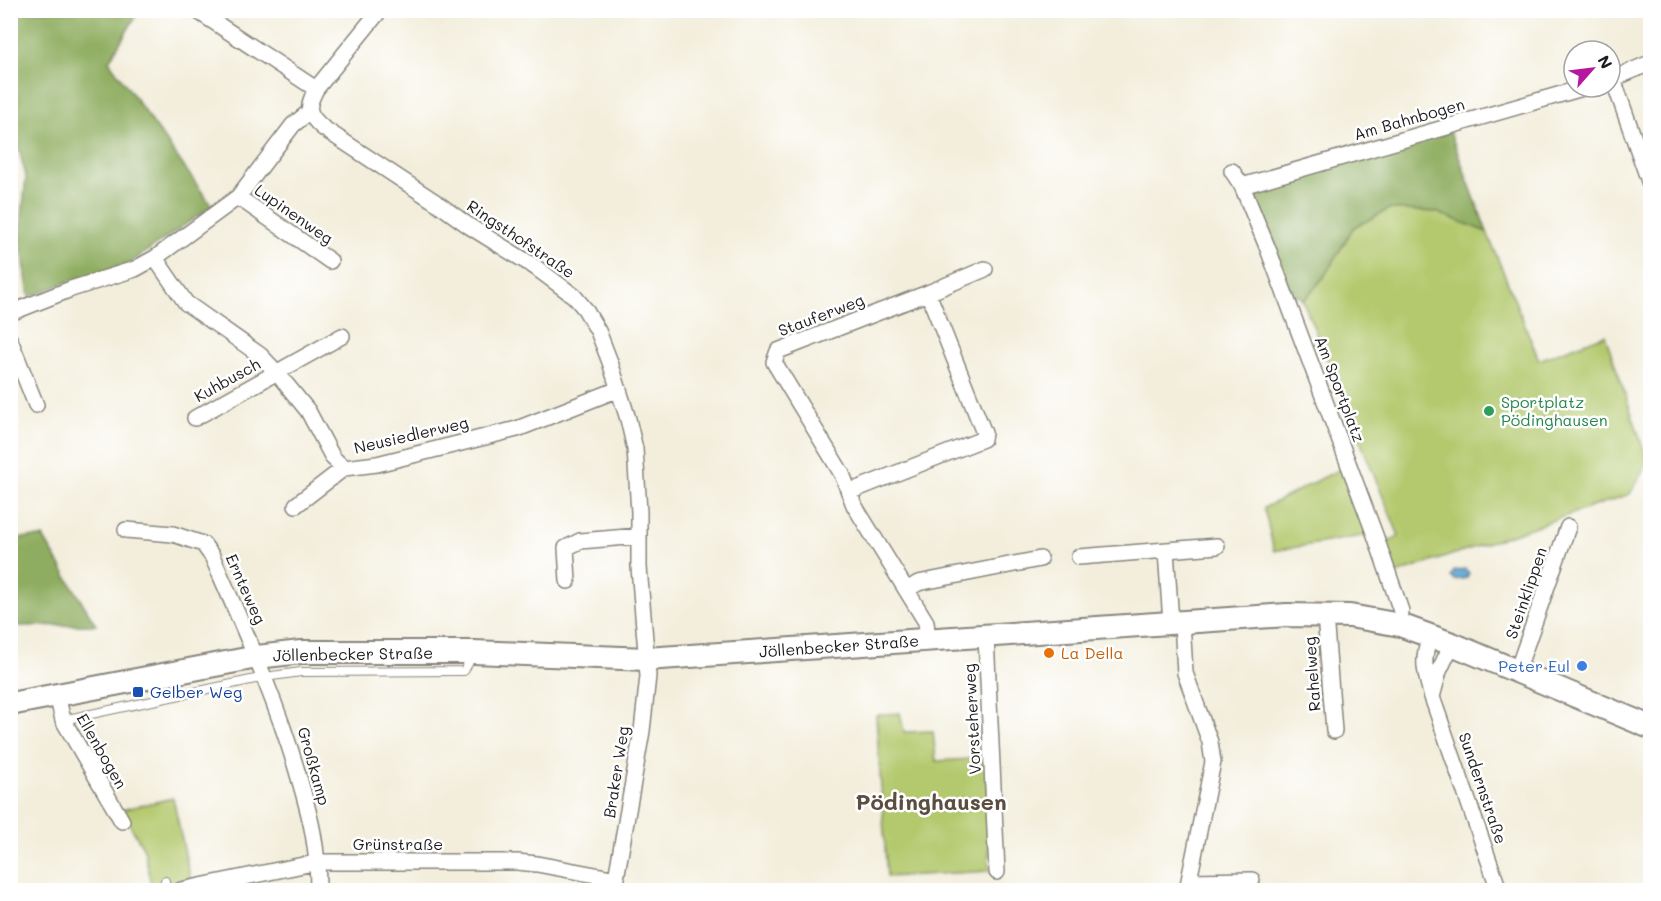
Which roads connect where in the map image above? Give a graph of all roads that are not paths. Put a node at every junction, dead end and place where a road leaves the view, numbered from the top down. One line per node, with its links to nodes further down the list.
1 (196, 10): 5 (street)
2 (380, 10): 5 (street)
3 (1650, 63): 4 (street)
4 (1622, 74)
5 (316, 89): 8 (street)
6 (1562, 94): 11 (street, Am Bahnbogen)
7 (1618, 99): 10 (street)
8 (309, 112): 12 (street); 21 (street, Ringsthofstraße)
9 (1232, 171): 11 (street, Am Sportplatz)
10 (1650, 184)
11 (1242, 186): 38 (street, Am Sportplatz)
12 (238, 197): 13 (street); 14 (street, Lupinenweg)
13 (155, 258): 17 (street); 20 (street, Neusiedlerweg)
14 (330, 261)
15 (985, 269): 16 (street, Stauferweg)
16 (928, 293): 25 (street); 25 (street, Stauferweg)
17 (10, 313)
18 (342, 336): 20 (street, Kuhbusch)
19 (10, 340): 22 (street)
20 (277, 373): 23 (street, Kuhbusch); 24 (street, Neusiedlerweg)
21 (619, 389): 24 (street, Neusiedlerweg); 29 (street, Ringsthofstraße)
22 (36, 405)
23 (195, 418)
24 (344, 468): 26 (street)
25 (849, 492): 35 (street, Stauferweg)
26 (296, 505)
27 (1568, 528): 45 (street, Steinklippen)
28 (126, 530): 44 (street, Ernteweg)
29 (639, 536): 34 (street); 43 (street, Ringsthofstraße)
30 (1217, 546): 31 (street)
31 (1166, 551): 32 (street); 37 (street)
32 (1079, 557)
33 (1040, 559): 35 (street)
34 (568, 581)
35 (907, 590): 41 (street, Stauferweg)
36 (1325, 615): 37 (main road, Jöllenbecker Straße); 38 (main road, Jöllenbecker Straße); 51 (street, Rahelweg)
37 (1177, 622): 40 (main road, Jöllenbecker Straße); 58 (street)
38 (1400, 625): 39 (main road, Jöllenbecker Straße)
39 (1430, 636): 42 (main road, Jöllenbecker Straße); 47 (street, Sundernstraße)
40 (986, 637): 41 (main road, Jöllenbecker Straße); 54 (street, Vorsteherweg)
41 (928, 641): 43 (main road, Jöllenbecker Straße)
42 (1452, 644): 45 (main road, Jöllenbecker Straße); 47 (street)
43 (646, 659): 44 (main road, Jöllenbecker Straße); 57 (street, Braker Weg)
44 (261, 667): 46 (main road, Jöllenbecker Straße); 49 (lane); 53 (street, Großkamp)
45 (1517, 671): 50 (main road, Jöllenbecker Straße)
46 (57, 695): 48 (main road, Jöllenbecker Straße); 49 (street, Ellenbogen)
47 (1432, 697): 62 (street, Sundernstraße)
48 (10, 704)
49 (63, 720): 52 (street, Ellenbogen)
50 (1650, 727)
51 (1334, 731)
52 (122, 821)
53 (318, 862): 57 (street, Grünstraße); 60 (street, Grünstraße); 61 (street, Großkamp)
54 (997, 872)
55 (1252, 880): 58 (street)
56 (165, 881): 59 (lane)
57 (616, 885)
58 (1188, 886)
59 (167, 891)
60 (181, 891)
61 (318, 891)
62 (1499, 891)

